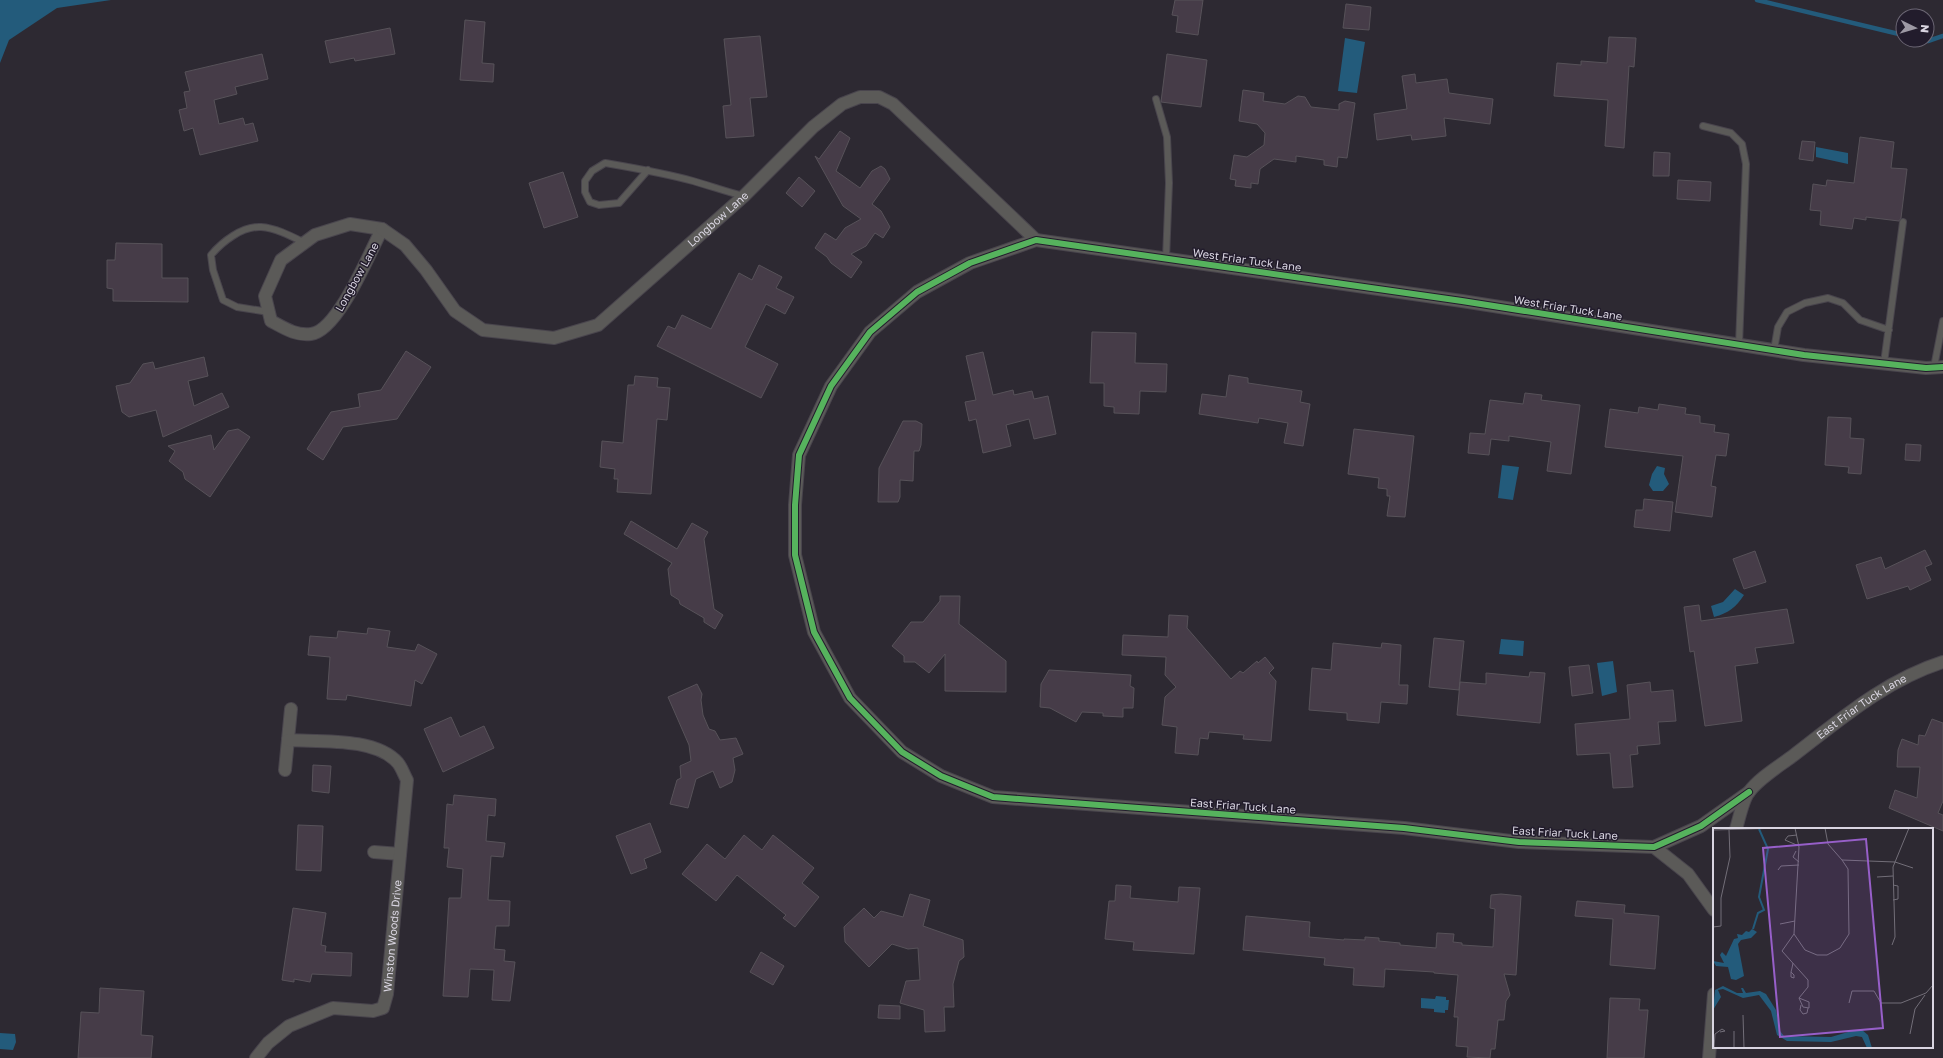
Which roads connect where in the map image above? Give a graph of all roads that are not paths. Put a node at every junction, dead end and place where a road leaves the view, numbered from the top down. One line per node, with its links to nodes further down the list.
1 (1156, 99): 9 (lane)
2 (1703, 126): 13 (lane)
3 (648, 170): 3 (lane); 4 (lane)
4 (744, 196): 6 (street, Longbow Lane); 7 (street, Longbow Lane)
5 (1903, 222): 12 (lane)
6 (382, 229): 8 (street, Longbow Lane); 10 (street, Longbow Lane)
7 (1036, 240): 9 (street, West Friar Tuck Lane); 17 (street, West Friar Tuck Lane)
8 (304, 243): 10 (street, Longbow Lane); 10 (lane)
9 (1166, 259): 13 (street, West Friar Tuck Lane)
10 (269, 312)
11 (1943, 321): 16 (lane)
12 (1889, 330): 14 (lane); 15 (lane)
13 (1739, 345): 14 (street, West Friar Tuck Lane)
14 (1774, 350): 15 (street, West Friar Tuck Lane)
15 (1884, 363): 16 (street, West Friar Tuck Lane)
16 (1939, 367)
17 (809, 611): 24 (street, East Friar Tuck Lane)
18 (1943, 662): 22 (street, East Friar Tuck Lane)
19 (291, 709): 20 (street)
20 (288, 740): 21 (street); 26 (street, Winston Woods Drive)
21 (284, 770)
22 (1749, 792): 23 (street); 24 (street, East Friar Tuck Lane)
23 (1736, 828)
24 (1654, 847): 27 (street)
25 (374, 852): 26 (street)
26 (400, 854): 29 (street, Winston Woods Drive)
27 (1713, 909)
28 (1713, 1007): 30 (street)
29 (256, 1058)
30 (1709, 1058)

